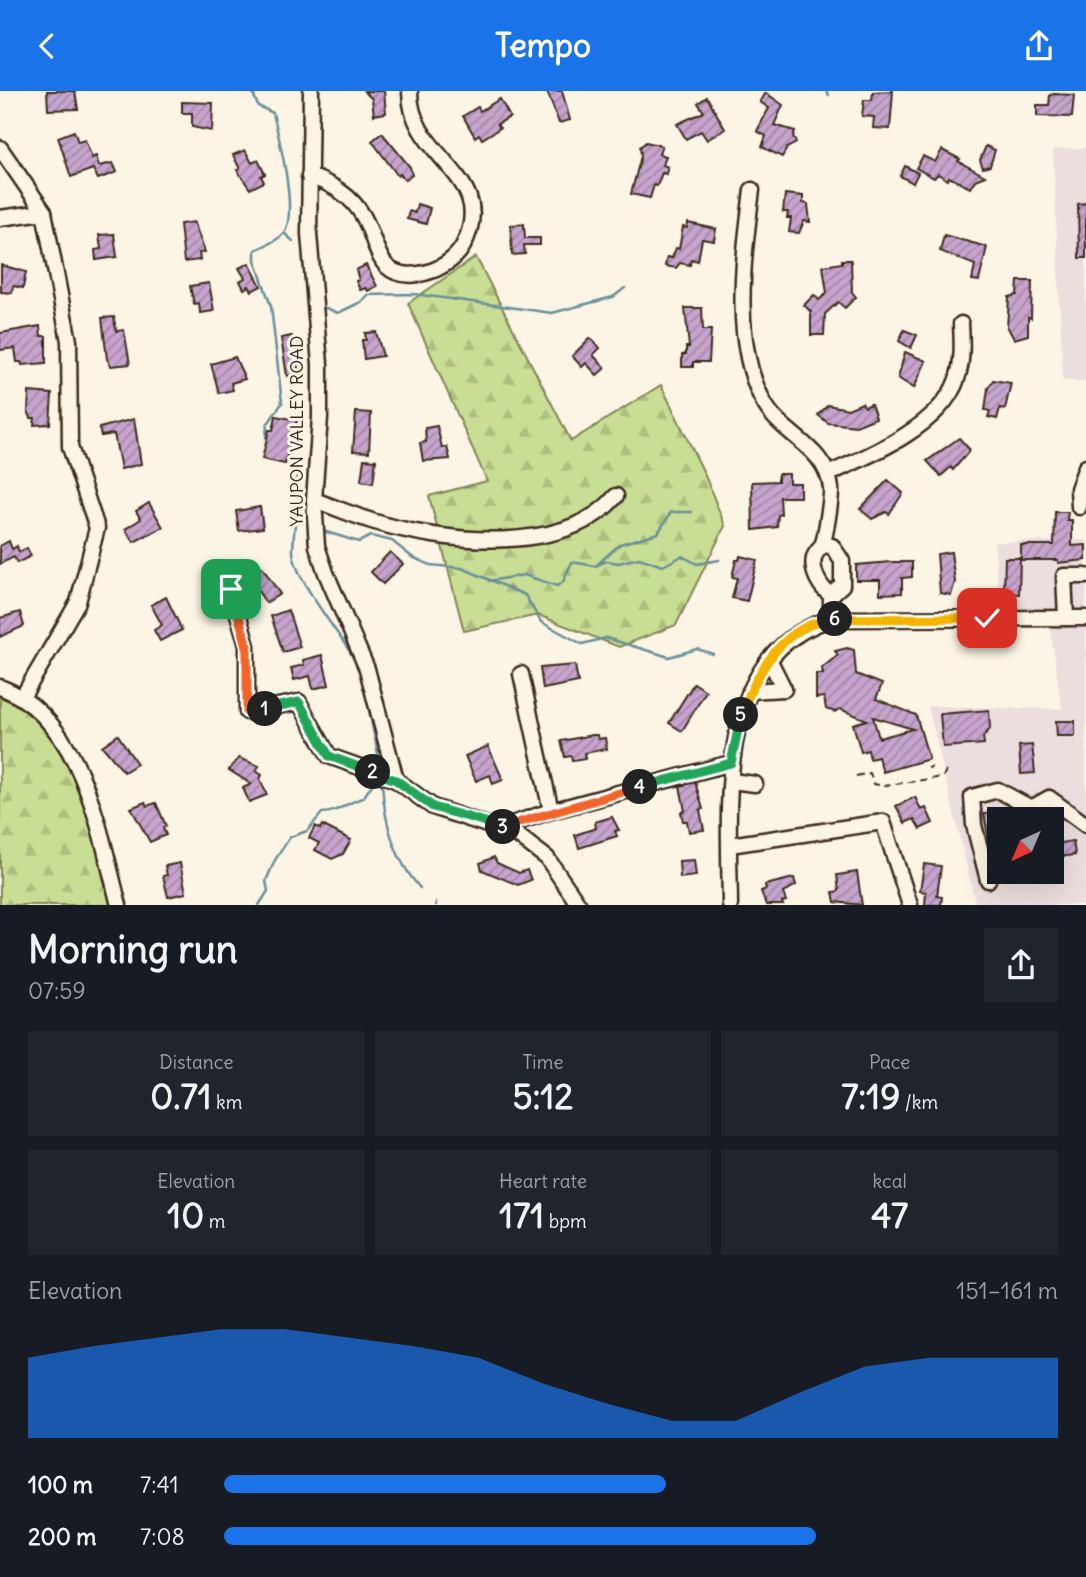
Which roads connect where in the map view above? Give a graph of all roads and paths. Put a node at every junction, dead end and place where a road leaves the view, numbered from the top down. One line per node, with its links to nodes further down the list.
1 (311, 91): 4 (street, YAUPON VALLEY ROAD)
2 (410, 91): 4 (street)
3 (0, 148): 6 (street)
4 (309, 176): 12 (street, YAUPON VALLEY ROAD)
5 (752, 190): 10 (street)
6 (44, 212): 7 (street); 25 (street)
7 (0, 218)
8 (961, 324): 10 (street)
9 (1086, 467): 13 (street)
10 (828, 474): 14 (street)
11 (616, 496): 12 (street)
12 (314, 500): 29 (street, YAUPON VALLEY ROAD)
13 (1079, 507)
14 (823, 545): 17 (street); 17 (street)
15 (1086, 576): 18 (street)
16 (231, 589): 29 (street)
17 (831, 595): 20 (street)
18 (1066, 618): 19 (street); 20 (street)
19 (1086, 618)
20 (831, 619): 21 (street)
21 (769, 659): 24 (street); 24 (street)
22 (521, 674): 36 (street)
23 (0, 687): 25 (street)
24 (750, 691): 26 (street)
25 (23, 696): 41 (street)
26 (731, 763): 30 (street); 36 (street)
27 (946, 770): 28 (path)
28 (856, 776)
29 (396, 780): 38 (street)
30 (731, 781): 31 (street); 39 (street)
31 (755, 784)
32 (1029, 807): 40 (street)
33 (1033, 807): 34 (street)
34 (1061, 807)
35 (1064, 809): 37 (street)
36 (551, 811): 38 (street)
37 (1086, 825)
38 (500, 828): 42 (street)
39 (730, 845): 43 (street); 44 (street)
40 (987, 876)
41 (119, 905)
42 (579, 905)
43 (730, 905)
44 (910, 905)

